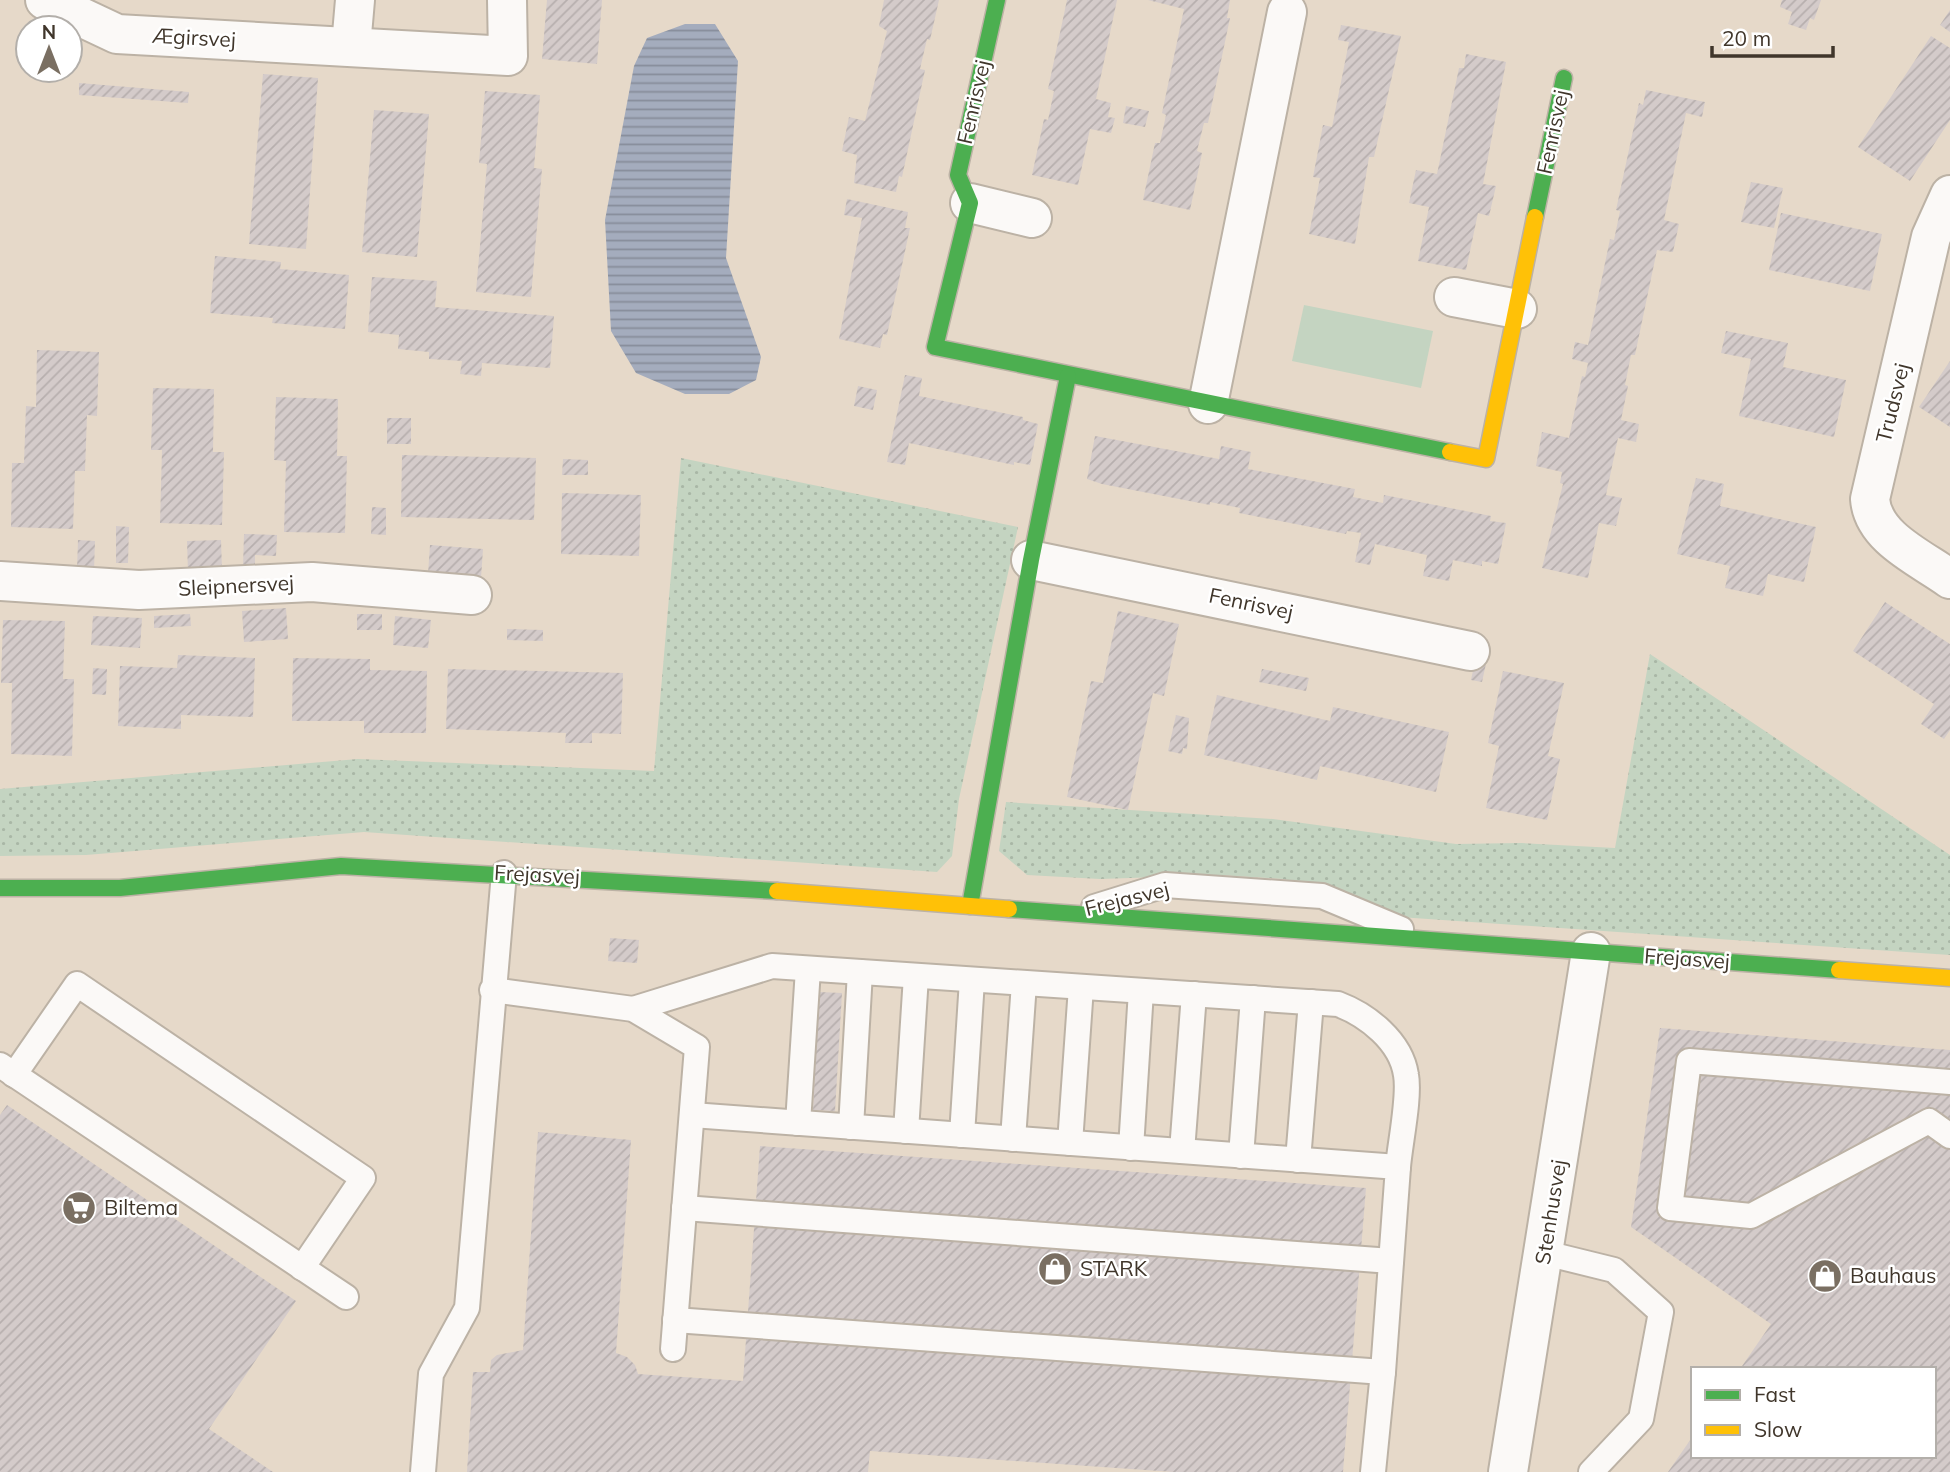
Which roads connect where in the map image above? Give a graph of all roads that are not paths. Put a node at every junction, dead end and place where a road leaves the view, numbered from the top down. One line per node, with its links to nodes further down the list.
1 (45, 0): 6 (street, Ægirsvej)
2 (355, 0): 6 (street)
3 (507, 0): 6 (street, Ægirsvej)
4 (997, 0): 9 (street, Fenrisvej)
5 (1287, 12): 14 (street)
6 (351, 46)
7 (1564, 78): 12 (street, Fenrisvej)
8 (1950, 195): 16 (street, Trudsvej)
9 (970, 203): 10 (street); 13 (street, Fenrisvej)
10 (1032, 218)
11 (1454, 297): 12 (street)
12 (1517, 309): 14 (street, Fenrisvej)
13 (1068, 376): 14 (street, Fenrisvej); 15 (street)
14 (1208, 404)
15 (1031, 560): 19 (street, Fenrisvej); 22 (street)
16 (1950, 579)
17 (0, 581): 18 (street, Sleipnersvej)
18 (472, 595)
19 (1470, 651)
20 (503, 873): 21 (street, Frejasvej); 22 (street, Frejasvej); 33 (lane)
21 (0, 888)
22 (970, 906): 23 (street, Frejasvej)
23 (1073, 914): 24 (street, Frejasvej); 24 (lane, Frejasvej)
24 (1424, 939): 25 (street, Frejasvej)
25 (1591, 951): 29 (street, Frejasvej); 55 (street, Stenhusvej)
26 (808, 969): 27 (lane); 38 (lane); 42 (lane)
27 (860, 972): 28 (lane); 43 (lane)
28 (916, 976): 30 (lane); 44 (lane)
29 (1950, 978)
30 (972, 980): 31 (lane); 45 (lane)
31 (1024, 983): 32 (lane); 47 (lane)
32 (1081, 987): 34 (lane); 48 (lane)
33 (492, 990): 38 (lane); 62 (lane)
34 (1141, 991): 35 (lane); 49 (lane)
35 (1194, 994): 36 (lane); 50 (lane)
36 (1253, 998): 37 (lane); 51 (lane)
37 (1311, 1002): 52 (lane); 53 (lane)
38 (633, 1009): 41 (lane)
39 (7, 1070): 57 (lane); 57 (lane)
40 (1950, 1082): 46 (lane)
41 (692, 1115): 42 (lane); 54 (lane)
42 (798, 1123): 43 (lane)
43 (851, 1127): 44 (lane)
44 (906, 1131): 45 (lane)
45 (962, 1135): 47 (lane)
46 (1950, 1136)
47 (1013, 1139): 48 (lane)
48 (1070, 1143): 49 (lane)
49 (1131, 1148): 50 (lane)
50 (1182, 1151): 51 (lane)
51 (1241, 1156): 52 (lane)
52 (1298, 1160): 53 (lane)
53 (1398, 1167): 56 (lane)
54 (684, 1208): 56 (lane); 59 (lane)
55 (1545, 1253): 64 (street, Stenhusvej); 65 (lane)
56 (1391, 1261): 61 (lane)
57 (302, 1268): 58 (lane)
58 (346, 1297)
59 (675, 1320): 60 (lane); 61 (lane)
60 (673, 1349)
61 (1382, 1372): 63 (lane)
62 (423, 1472)
63 (1373, 1472)
64 (1508, 1472)
65 (1591, 1472)

